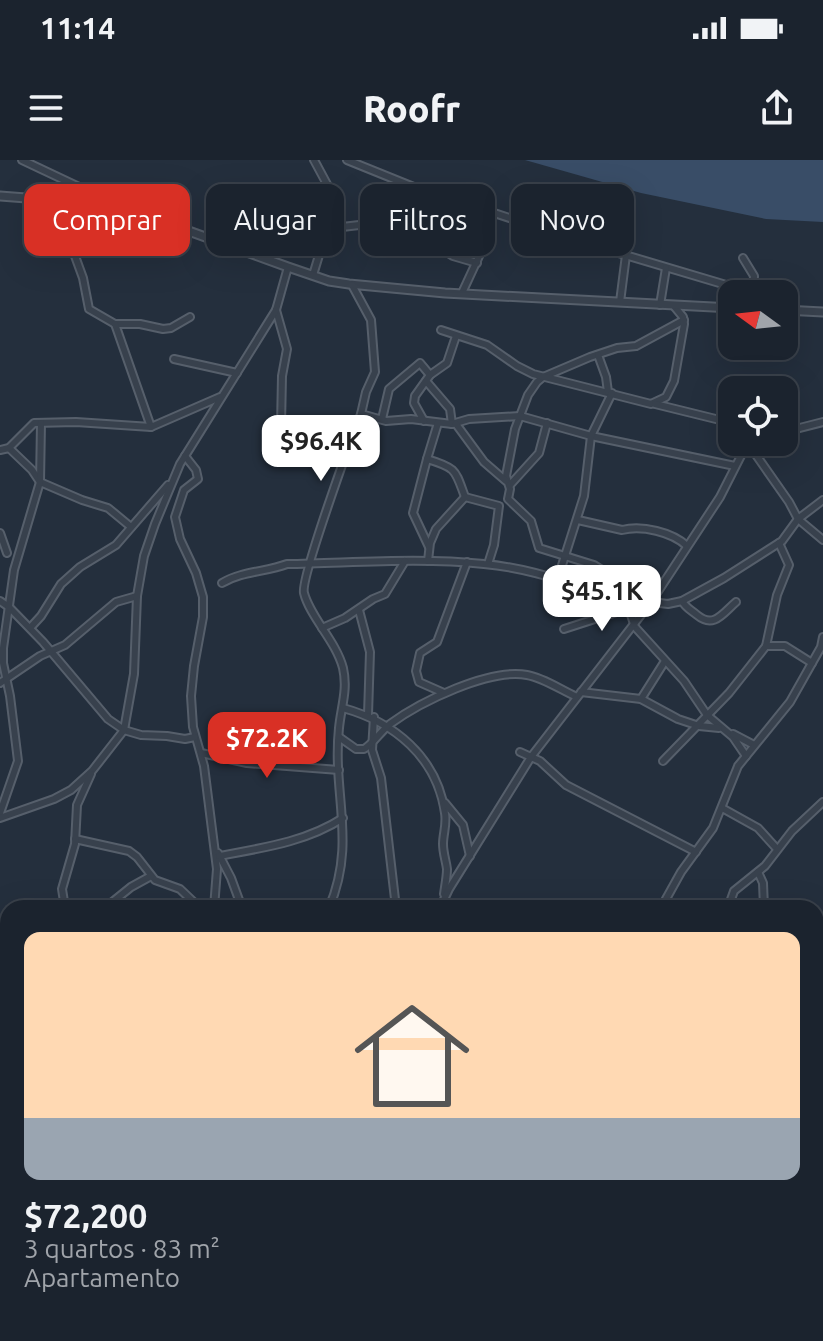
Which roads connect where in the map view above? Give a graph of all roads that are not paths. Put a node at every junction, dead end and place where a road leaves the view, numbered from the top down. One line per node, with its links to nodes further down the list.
1 (22, 160): 4 (street)
2 (314, 160): 5 (street)
3 (347, 160): 6 (street)
4 (73, 184)
5 (327, 184)
6 (406, 184)
7 (0, 196): 8 (street)
8 (24, 197)
9 (511, 218): 17 (street)
10 (344, 227): 17 (street)
11 (190, 231): 18 (street)
12 (75, 256): 34 (street)
13 (319, 256): 20 (street)
14 (626, 256): 25 (street)
15 (629, 256): 19 (street)
16 (743, 258): 21 (street)
17 (477, 263): 24 (street)
18 (288, 267): 20 (street); 29 (street)
19 (666, 268): 22 (street); 26 (street)
20 (313, 275): 23 (street)
21 (755, 280)
22 (718, 283)
23 (352, 285): 24 (street); 47 (street)
24 (462, 293): 25 (street)
25 (620, 302): 26 (street)
26 (660, 305): 27 (street)
27 (674, 306): 28 (street); 33 (street)
28 (718, 308)
29 (276, 310): 39 (street); 61 (street)
30 (798, 311): 31 (street)
31 (823, 312)
32 (190, 317): 34 (street)
33 (684, 320): 37 (street); 46 (street)
34 (115, 324): 57 (street)
35 (441, 330): 36 (street)
36 (456, 336): 40 (street); 42 (street)
37 (598, 355): 41 (street); 44 (street)
38 (174, 359): 39 (street)
39 (237, 373): 45 (street)
40 (533, 374): 41 (street); 43 (street)
41 (543, 377): 43 (street); 44 (street)
42 (428, 378): 49 (street); 51 (street); 56 (street)
43 (533, 387): 48 (street)
44 (610, 393): 46 (street); 59 (street)
45 (223, 395): 57 (street); 63 (street)
46 (651, 404): 50 (street)
47 (361, 414): 49 (street); 87 (street)
48 (520, 416): 55 (street); 56 (street); 70 (street)
49 (382, 419): 51 (street)
50 (718, 420)
51 (424, 421): 54 (street)
52 (823, 422): 58 (street)
53 (41, 423): 57 (street); 60 (street); 68 (street)
54 (438, 423): 56 (street); 66 (street)
55 (547, 423): 59 (street); 70 (street)
56 (454, 424): 70 (street)
57 (151, 427)
58 (798, 428)
59 (591, 436): 67 (street); 74 (street)
60 (9, 448): 62 (street); 68 (street)
61 (272, 449)
62 (0, 450)
63 (185, 456): 69 (street); 122 (street)
64 (742, 456): 67 (street)
65 (759, 456): 73 (street)
66 (427, 459): 71 (street); 80 (street)
67 (735, 466): 79 (street)
68 (40, 482): 75 (street); 81 (street)
69 (171, 482): 75 (street); 91 (street)
70 (508, 483): 83 (street)
71 (465, 497): 80 (street); 88 (street)
72 (823, 500): 73 (street)
73 (798, 519): 77 (street); 78 (street)
74 (578, 520): 79 (street); 83 (street)
75 (131, 527): 100 (street)
76 (0, 533): 82 (street)
77 (823, 540)
78 (779, 543): 93 (street); 103 (street)
79 (687, 546): 94 (street)
80 (429, 547): 85 (street)
81 (20, 552): 82 (street); 96 (street)
82 (4, 553)
83 (566, 557): 89 (street); 97 (street)
84 (405, 561): 85 (street); 87 (street); 98 (street)
85 (428, 561): 86 (street)
86 (467, 562): 88 (street); 112 (street)
87 (308, 564): 90 (street); 101 (street)
88 (488, 564): 89 (street)
89 (557, 581): 97 (street)
90 (222, 583)
91 (137, 596): 107 (street); 120 (street)
92 (0, 601): 96 (street)
93 (682, 601): 94 (street); 95 (street)
94 (651, 602): 99 (street)
95 (736, 602)
96 (9, 607): 100 (street); 111 (street)
97 (632, 607): 99 (street); 102 (street)
98 (359, 610): 101 (street); 117 (street)
99 (634, 625): 109 (street); 113 (street)
100 (30, 628): 107 (street)
101 (322, 628): 115 (street)
102 (564, 629)
103 (769, 637): 105 (street); 106 (street)
104 (823, 637): 108 (street)
105 (778, 645): 106 (street); 110 (street)
106 (766, 646): 116 (street)
107 (50, 652): 111 (street); 120 (street)
108 (820, 654): 110 (street)
109 (665, 661): 114 (street); 116 (street)
110 (812, 663): 125 (street)
111 (3, 681): 136 (street)
112 (445, 693): 113 (street); 118 (street)
113 (579, 695): 114 (street); 129 (street)
114 (641, 699): 119 (street)
115 (343, 708): 117 (street); 123 (street)
116 (707, 715): 119 (street); 121 (street)
117 (371, 716): 118 (street); 124 (street)
118 (389, 725): 124 (street); 133 (street)
119 (699, 726): 121 (street); 130 (street)
120 (124, 730): 122 (street); 132 (street)
121 (725, 730): 125 (street); 128 (street)
122 (195, 737): 127 (street)
123 (339, 737): 124 (street); 131 (street)
124 (372, 741): 153 (street)
125 (754, 745): 128 (street)
126 (520, 752): 129 (street)
127 (201, 753): 131 (street); 139 (street)
128 (746, 756): 135 (street)
129 (531, 757): 141 (street); 143 (street)
130 (663, 761)
131 (339, 770): 137 (street)
132 (92, 771): 136 (street); 138 (street)
133 (441, 796): 143 (street); 146 (street)
134 (823, 802): 140 (street)
135 (722, 808): 140 (street); 141 (street)
136 (0, 816)
137 (343, 818): 142 (street); 152 (street)
138 (75, 839): 145 (street); 147 (street)
139 (214, 847): 142 (street); 150 (street)
140 (777, 849): 144 (street)
141 (696, 852): 155 (street)
142 (219, 856): 151 (street)
143 (470, 857): 146 (street)
144 (758, 872): 156 (street); 157 (street)
145 (151, 876): 148 (street); 149 (street)
146 (444, 897): 154 (street)
147 (64, 900)
148 (115, 900)
149 (192, 900)
150 (215, 900)
151 (239, 900)
152 (332, 900)
153 (395, 900)
154 (443, 900)
155 (666, 900)
156 (731, 900)
157 (764, 900)

